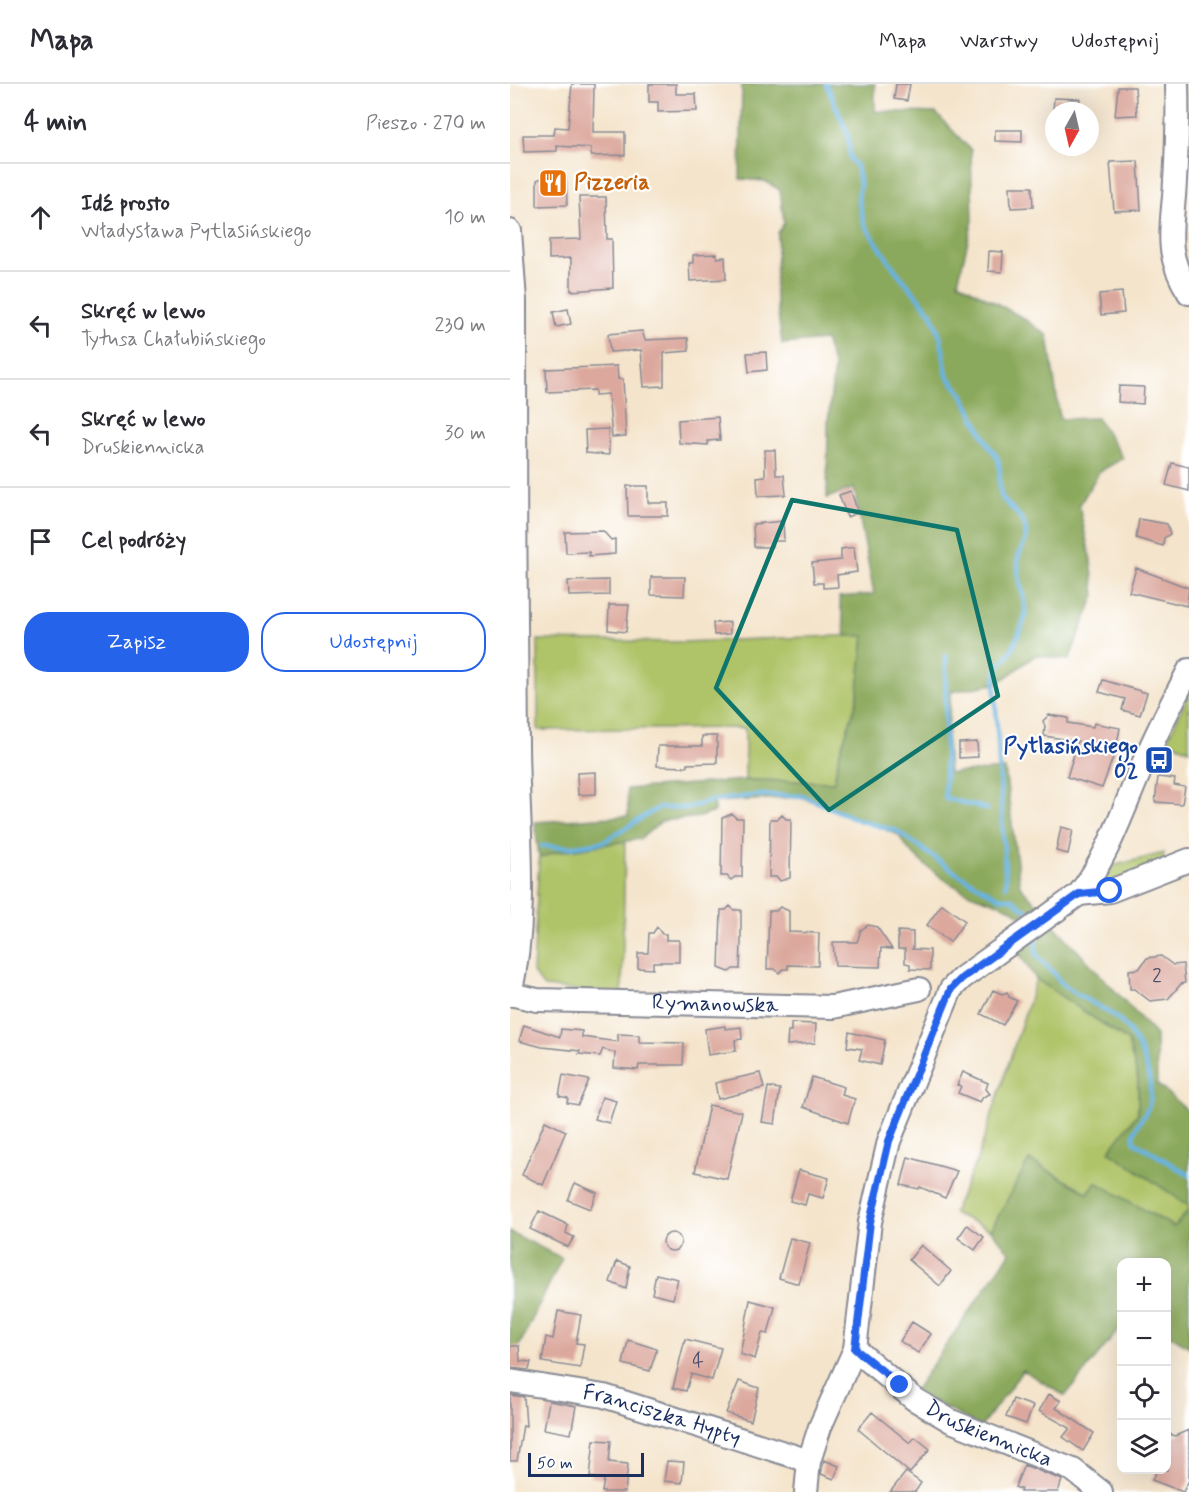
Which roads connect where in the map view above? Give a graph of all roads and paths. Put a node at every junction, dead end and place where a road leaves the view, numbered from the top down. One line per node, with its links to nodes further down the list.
1 (1177, 84): 3 (street)
2 (510, 231): 8 (street)
3 (1189, 292)
4 (1189, 670): 6 (street)
5 (1189, 860): 6 (street)
6 (1079, 894): 9 (street)
7 (919, 989): 8 (street, Rymanowska)
8 (510, 994)
9 (855, 1349): 11 (street); 13 (street, Druskiennicka)
10 (510, 1381): 11 (street, Franciszka Hypty)
11 (809, 1461): 12 (street)
12 (806, 1492)
13 (1101, 1492)

